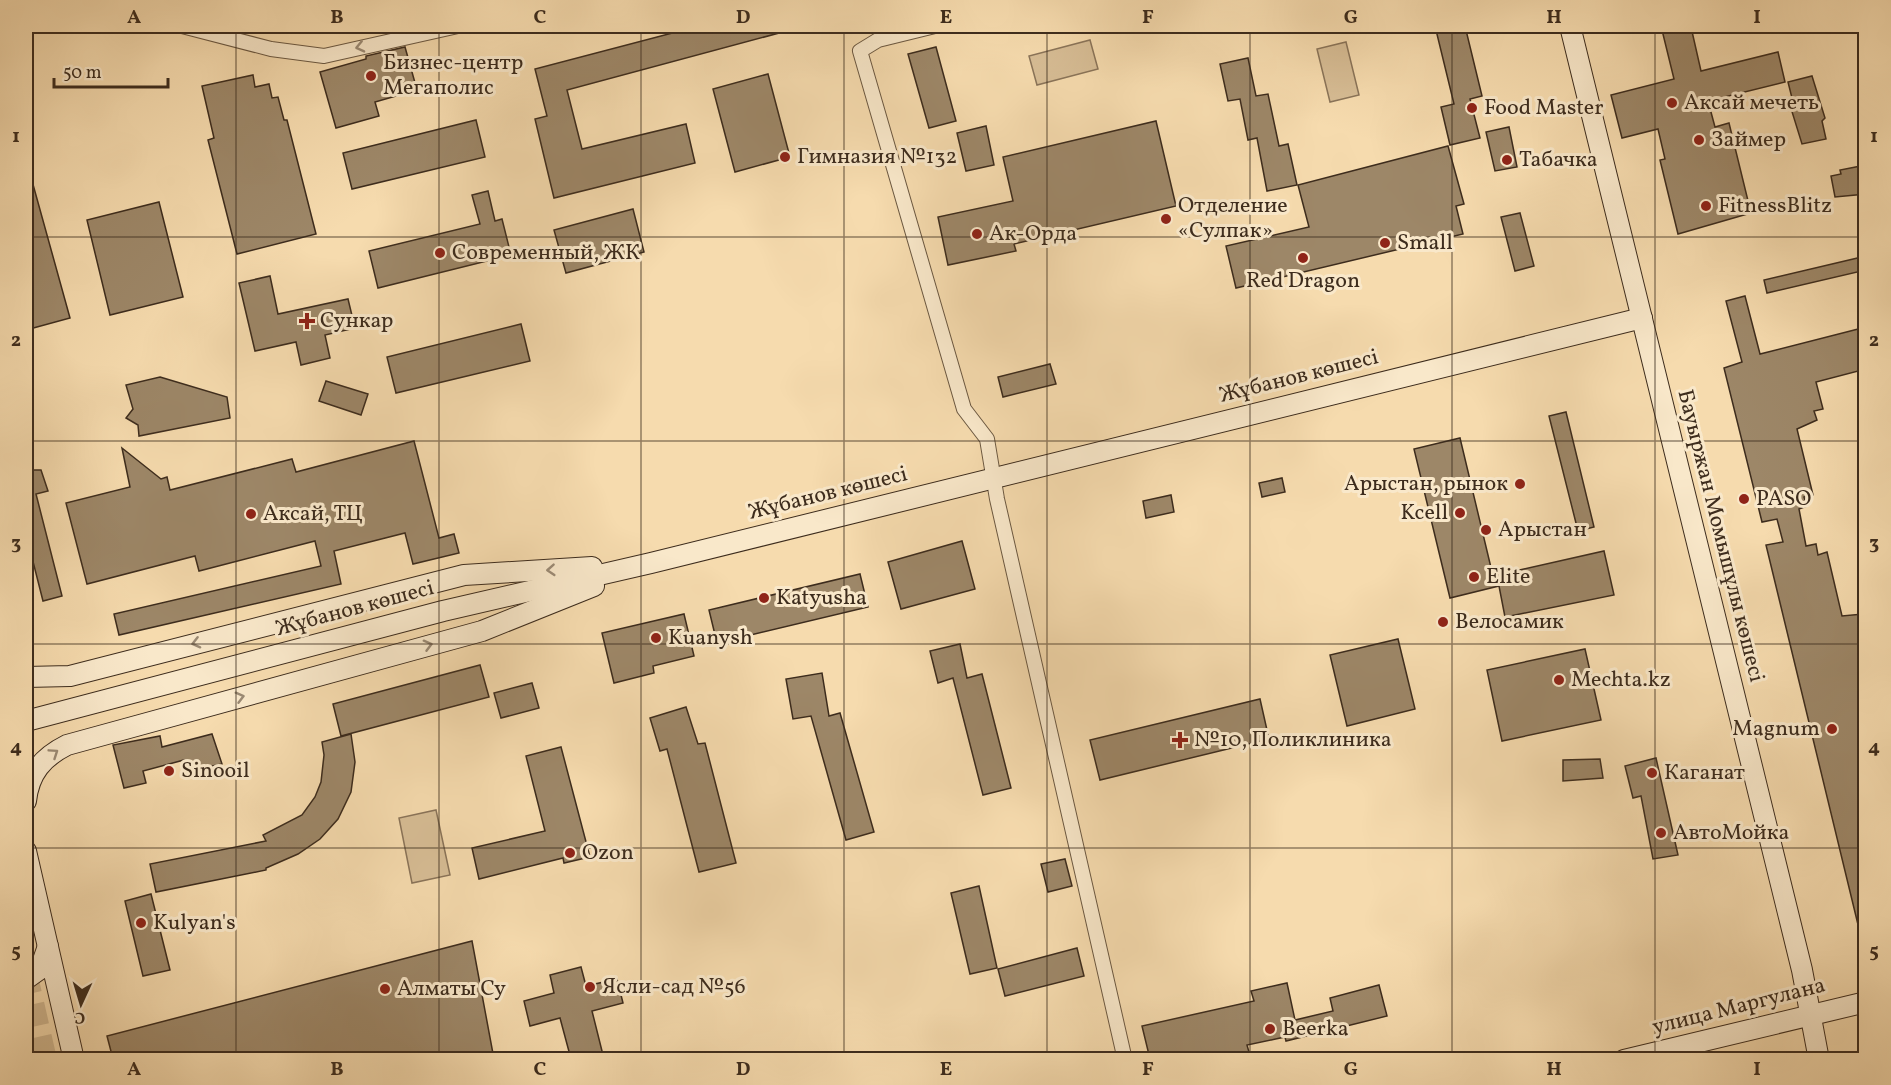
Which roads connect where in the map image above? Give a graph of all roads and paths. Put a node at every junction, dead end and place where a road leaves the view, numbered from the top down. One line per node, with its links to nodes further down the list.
1 (182, 26): 2 (street, one-way to 1)
2 (458, 26)
3 (935, 26): 6 (street)
4 (1570, 26): 5 (main road, Бауыржан Момышұлы көшесі)
5 (1642, 318): 6 (main road, Жұбанов көшесі); 15 (main road, Бауыржан Момышұлы көшесі)
6 (994, 478): 7 (main road, Жұбанов көшесі); 17 (street)
7 (651, 563): 8 (main road, one-way to 8); 9 (main road, Жұбанов көшесі); 10 (main road, one-way to 7)
8 (26, 676)
9 (26, 721)
10 (26, 801)
11 (26, 851): 12 (main road)
12 (48, 944): 13 (main road); 16 (main road)
13 (26, 979)
14 (1866, 1002): 15 (main road, улица Маргулана)
15 (1812, 1014): 18 (main road, улица Маргулана); 19 (main road, Бауыржан Момышұлы көшесі)
16 (74, 1059)
17 (1125, 1059)
18 (1624, 1059)
19 (1819, 1059)

